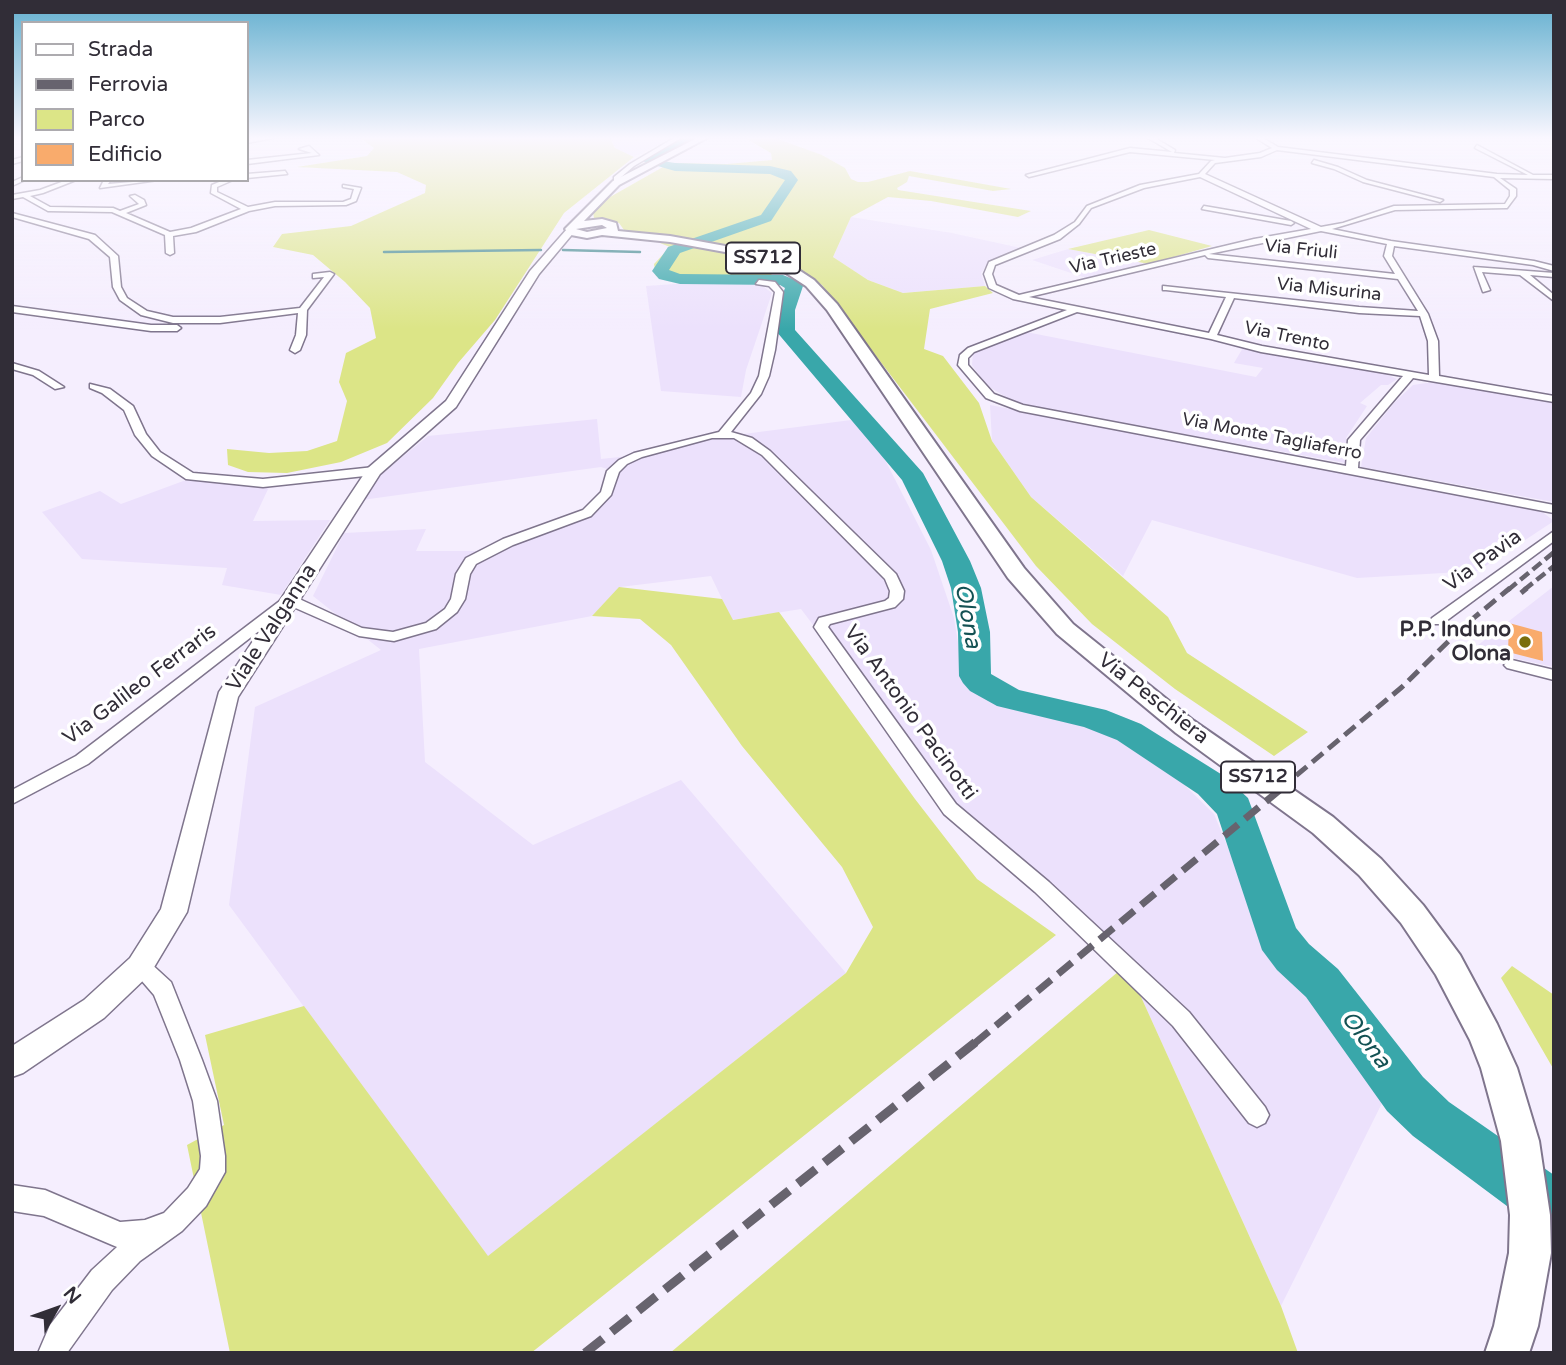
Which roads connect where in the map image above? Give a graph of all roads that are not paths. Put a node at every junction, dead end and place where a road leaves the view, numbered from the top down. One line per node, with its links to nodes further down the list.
1 (35, 202): 13 (street)
2 (142, 202): 13 (street)
3 (232, 202): 12 (street)
4 (350, 202): 12 (street)
5 (599, 202): 16 (main road, Viale Valganna)
6 (1102, 202): 34 (street)
7 (1257, 202): 15 (street)
8 (1444, 202): 10 (street)
9 (1510, 202): 10 (street, Via Trieste)
10 (1447, 205): 17 (street, Via Trieste)
11 (1203, 208): 15 (street)
12 (247, 209): 19 (street)
13 (120, 213): 19 (street)
14 (12, 215): 42 (street)
15 (1304, 224): 17 (street)
16 (577, 227): 18 (main road); 18 (main road); 53 (main road, Viale Valganna)
17 (1315, 228): 20 (street); 22 (street, Via Trieste)
18 (610, 231): 68 (main road, Via Peschiera / SS712)
19 (169, 234): 21 (street)
20 (1391, 243): 24 (street); 29 (street)
21 (170, 253)
22 (1197, 255): 29 (street, Via Friuli); 34 (street, Via Trieste)
23 (1554, 256): 24 (street)
24 (1534, 263): 25 (street)
25 (1554, 269)
26 (1523, 274): 27 (street); 32 (street); 35 (street)
27 (1554, 275)
28 (316, 276): 39 (street)
29 (1401, 277): 41 (street)
30 (759, 282): 51 (street)
31 (1166, 288): 33 (street, Via Misurina)
32 (1486, 290)
33 (1231, 295): 41 (street, Via Misurina); 43 (street)
34 (1016, 297): 40 (street, Via Trento)
35 (1554, 299)
36 (12, 303): 38 (street)
37 (12, 309): 42 (street)
38 (59, 309)
39 (303, 310): 42 (street); 44 (street)
40 (1074, 310): 43 (street, Via Trento); 52 (street, Via Monte Tagliaferro)
41 (1424, 315): 47 (street)
42 (234, 319)
43 (1212, 336): 46 (street, Via Trento)
44 (295, 350)
45 (12, 366): 49 (street)
46 (1409, 376): 47 (street, Via Trento); 52 (street)
47 (1434, 380): 50 (street, Via Trento)
48 (94, 386): 53 (street)
49 (59, 387)
50 (1554, 399)
51 (724, 433): 56 (street); 64 (street, Via Antonio Pacinotti)
52 (1352, 470): 54 (street, Via Monte Tagliaferro)
53 (374, 471): 56 (main road, Viale Valganna)
54 (1554, 509)
55 (1554, 535): 57 (street, Via Pavia)
56 (290, 600): 58 (street, Via Galileo Ferraris); 62 (main road, Viale Valganna)
57 (1437, 621)
58 (227, 648): 61 (street, Via Galileo Ferraris)
59 (1512, 665): 60 (street)
60 (1554, 674)
61 (12, 798)
62 (140, 966): 63 (main road, Viale Valganna); 66 (street)
63 (12, 1063)
64 (1257, 1115)
65 (12, 1198): 66 (street)
66 (173, 1222): 67 (street)
67 (52, 1353)
68 (1507, 1353)

